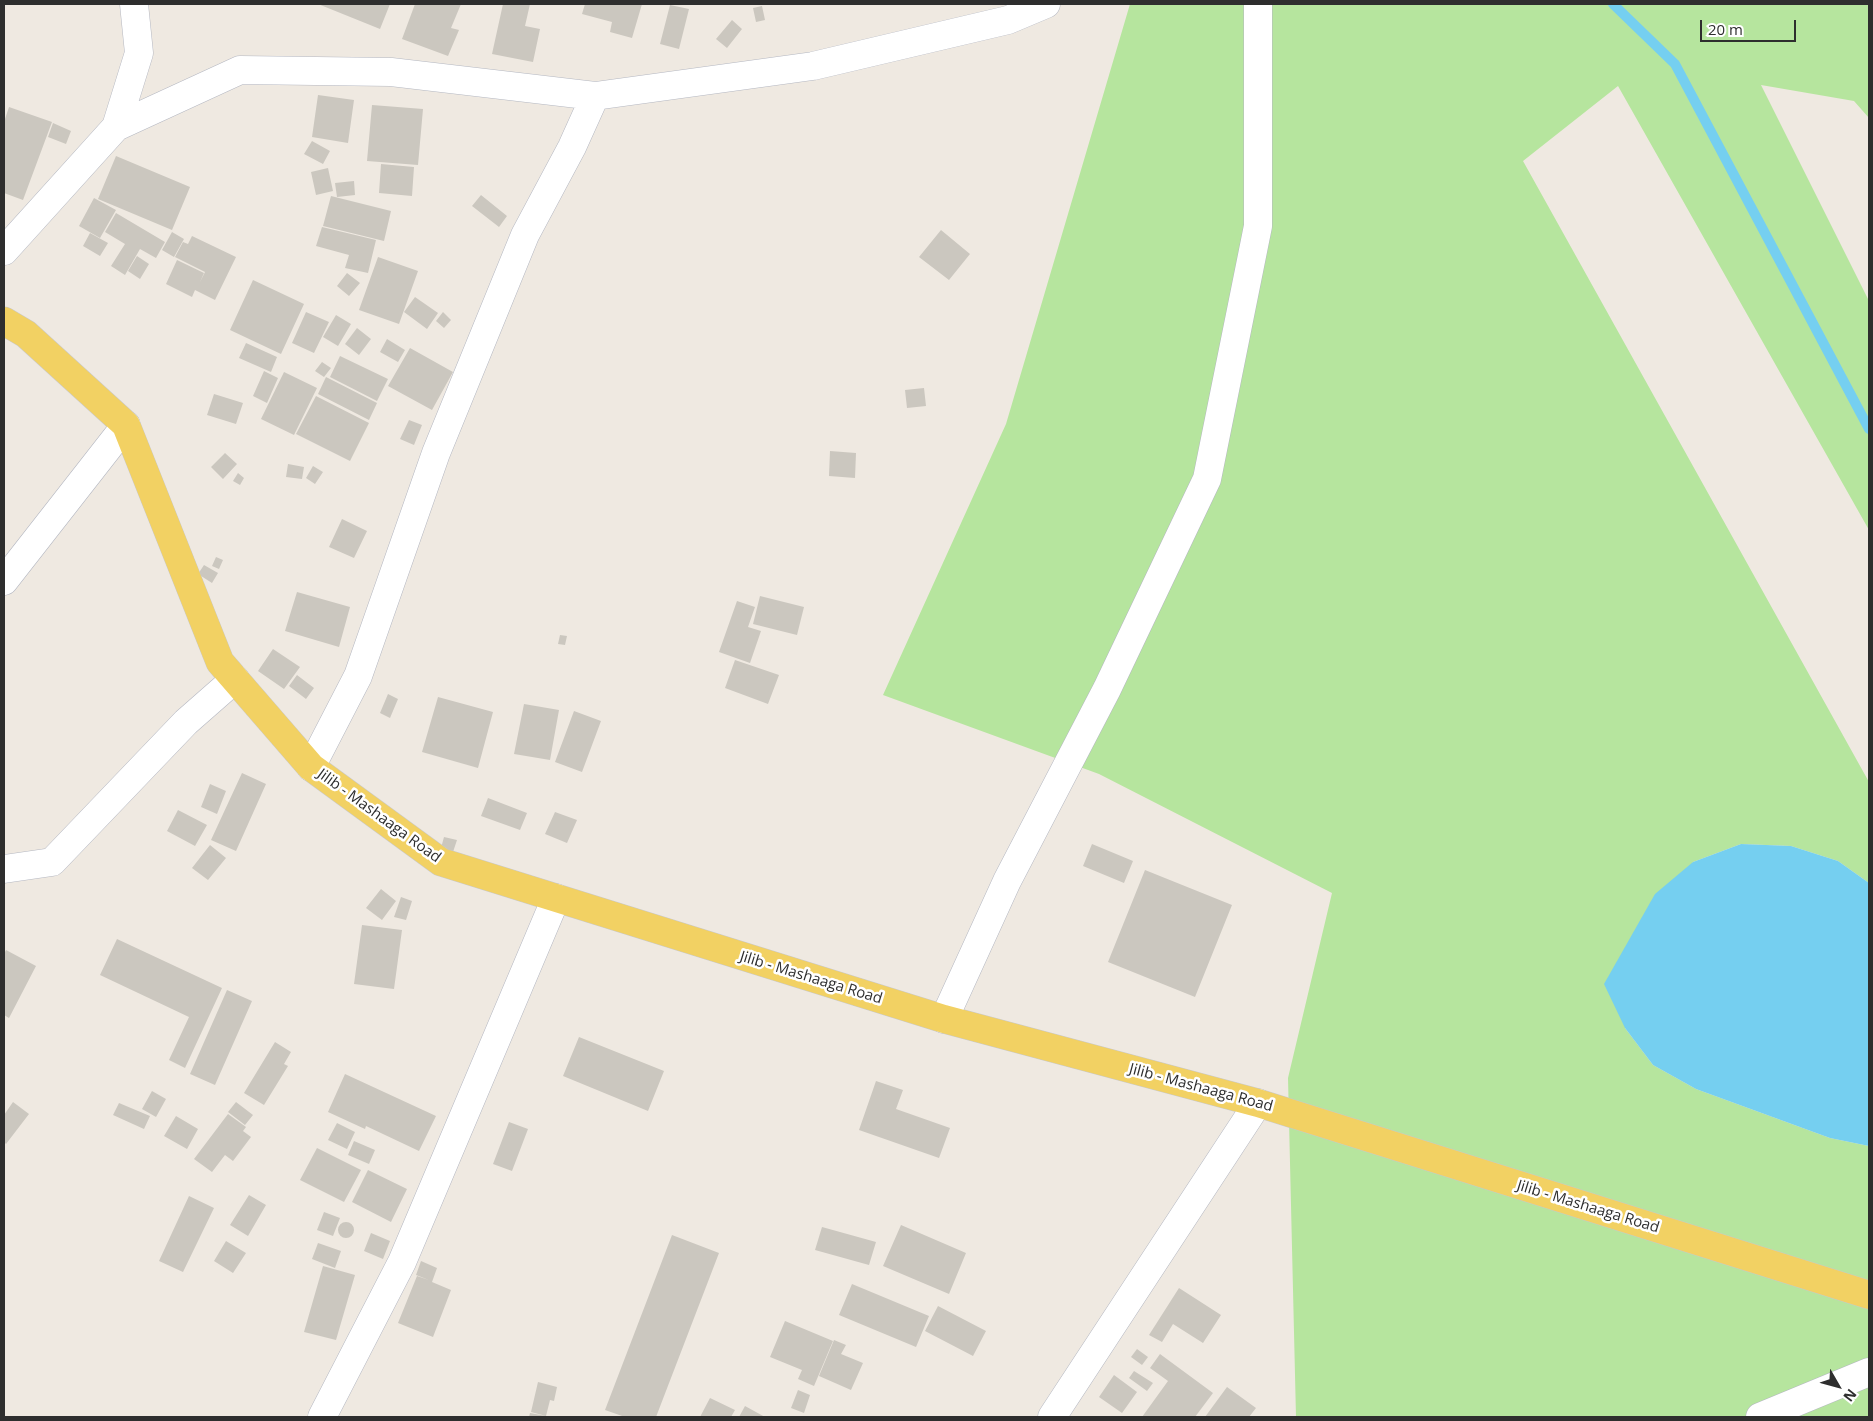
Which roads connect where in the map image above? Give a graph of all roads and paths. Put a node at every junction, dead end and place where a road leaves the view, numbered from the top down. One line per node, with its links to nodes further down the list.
1 (134, 4): 5 (street)
2 (1046, 4): 4 (street)
3 (1258, 4): 14 (street)
4 (594, 96): 5 (street); 11 (street)
5 (116, 126): 6 (street)
6 (4, 251)
7 (4, 321): 8 (main road, Jilib - Mashaaga Road)
8 (126, 425): 9 (street); 10 (main road, Jilib - Mashaaga Road)
9 (4, 581)
10 (235, 679): 11 (main road, Jilib - Mashaaga Road); 12 (street)
11 (311, 767): 13 (main road, Jilib - Mashaaga Road)
12 (4, 869)
13 (556, 898): 14 (main road, Jilib - Mashaaga Road); 19 (street)
14 (944, 1019): 15 (main road, Jilib - Mashaaga Road)
15 (1258, 1103): 16 (main road, Jilib - Mashaaga Road); 18 (street)
16 (1869, 1295)
17 (1869, 1372): 20 (street)
18 (1059, 1415)
19 (322, 1417)
20 (1760, 1417)

